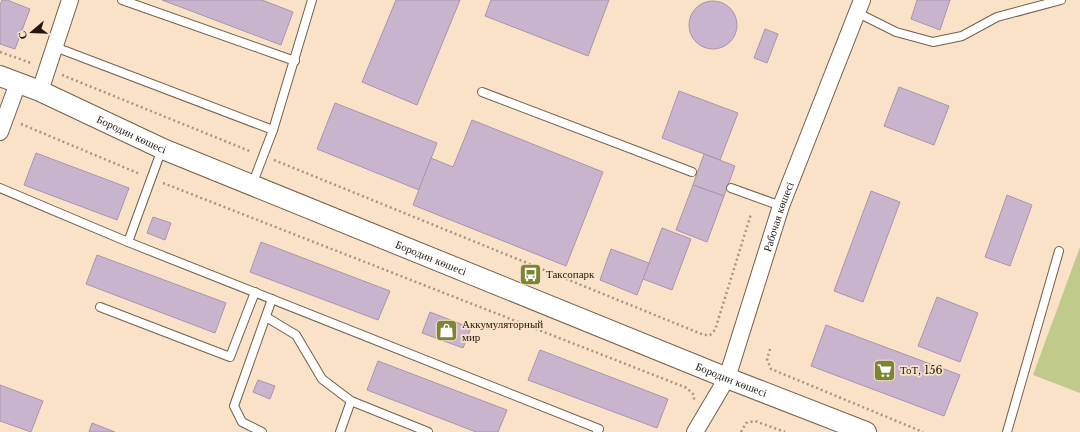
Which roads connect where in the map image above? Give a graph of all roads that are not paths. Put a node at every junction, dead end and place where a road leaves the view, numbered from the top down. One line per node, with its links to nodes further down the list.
1 (70, 0): 6 (street)
2 (122, 0): 7 (lane)
3 (312, 0): 7 (lane)
4 (1061, 0): 5 (lane)
5 (860, 7): 19 (street, Рабочая көшесі)
6 (55, 46): 10 (street); 13 (lane)
7 (295, 61): 13 (lane)
8 (0, 76): 9 (street, Бородин көшесі)
9 (18, 83): 10 (street, Бородин көшесі); 12 (street)
10 (40, 91): 14 (street, Бородин көшесі)
11 (482, 92): 15 (lane)
12 (3, 125)
13 (273, 130): 16 (lane)
14 (163, 149): 16 (street, Бородин көшесі); 20 (lane)
15 (692, 172)
16 (252, 185): 26 (street, Бородин көшесі)
17 (0, 188): 20 (lane)
18 (731, 188): 19 (lane)
19 (781, 206): 26 (street, Рабочая көшесі)
20 (128, 242): 22 (lane)
21 (1059, 251): 34 (lane)
22 (255, 292): 23 (lane); 24 (lane)
23 (272, 299): 25 (lane); 31 (lane)
24 (100, 307)
25 (266, 317): 27 (lane); 28 (lane)
26 (727, 378): 32 (street, Рабочая көшесі); 33 (street, Бородин көшесі)
27 (351, 401): 29 (lane); 30 (lane)
28 (262, 432)
29 (340, 432)
30 (428, 432)
31 (597, 432)
32 (695, 432)
33 (866, 432)
34 (1008, 432)

